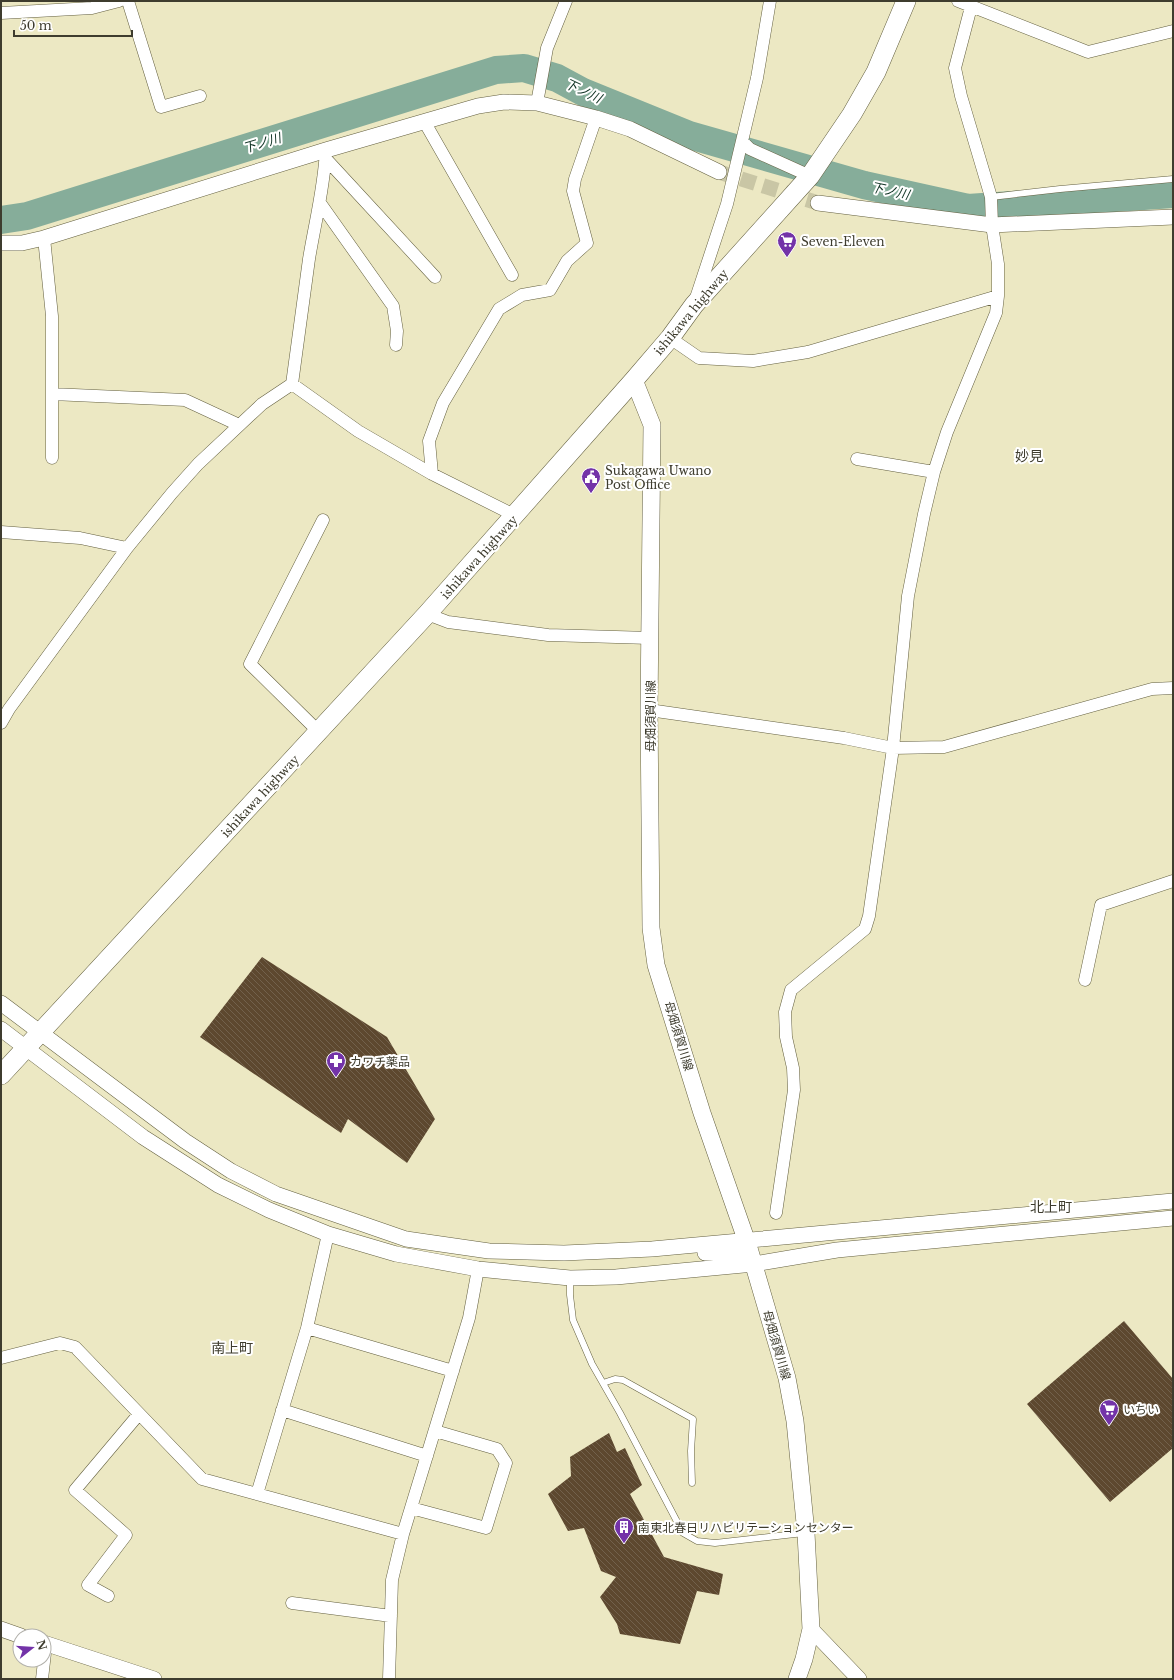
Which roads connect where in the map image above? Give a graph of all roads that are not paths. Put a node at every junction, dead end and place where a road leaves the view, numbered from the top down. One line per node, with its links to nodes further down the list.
1 (122, 1): 7 (street); 9 (street)
2 (566, 1): 10 (street)
3 (770, 1): 13 (street)
4 (906, 1): 16 (main road, ishikawa highway)
5 (958, 1): 6 (street)
6 (971, 7): 8 (street); 18 (street)
7 (1, 13)
8 (1173, 31)
9 (200, 96)
10 (538, 103): 11 (street); 12 (street)
11 (596, 118): 15 (street); 38 (street)
12 (424, 121): 14 (street); 25 (street)
13 (742, 141): 16 (street); 28 (street)
14 (326, 155): 19 (street); 23 (street); 26 (street)
15 (718, 172)
16 (810, 176): 28 (main road, ishikawa highway)
17 (1173, 179): 18 (lane)
18 (991, 196): 22 (street)
19 (320, 203): 30 (street); 32 (street)
20 (818, 203): 22 (street)
21 (1173, 217): 22 (street)
22 (992, 225): 27 (street)
23 (44, 238): 24 (street); 33 (street)
24 (1, 243)
25 (512, 275)
26 (435, 277)
27 (998, 296): 29 (street); 37 (street)
28 (694, 305): 29 (main road, ishikawa highway)
29 (670, 338): 31 (main road, ishikawa highway)
30 (396, 345)
31 (634, 380): 39 (main road, ishikawa highway); 44 (main road, 母畑須賀川線)
32 (292, 384): 34 (street); 38 (street)
33 (52, 394): 34 (street); 35 (street)
34 (239, 424): 42 (street)
35 (52, 458)
36 (857, 459): 37 (street)
37 (934, 472): 50 (street)
38 (432, 474): 39 (street)
39 (516, 516): 43 (main road, ishikawa highway)
40 (323, 520): 49 (street)
41 (1, 532): 42 (street)
42 (128, 548): 46 (street)
43 (428, 614): 44 (street); 49 (main road, ishikawa highway)
44 (650, 638): 47 (main road, 母畑須賀川線)
45 (1173, 688): 50 (street)
46 (5, 706): 48 (street)
47 (649, 710): 50 (street); 62 (main road, 母畑須賀川線)
48 (1, 723)
49 (319, 732): 55 (main road, ishikawa highway)
50 (893, 748): 59 (street)
51 (1173, 881): 52 (street)
52 (1085, 980)
53 (1, 1003): 55 (street)
54 (1, 1029): 56 (street)
55 (40, 1033): 56 (main road, ishikawa highway); 62 (street)
56 (26, 1048): 57 (main road, ishikawa highway); 61 (street)
57 (1, 1075)
58 (1173, 1201): 62 (street)
59 (776, 1213)
60 (1173, 1218): 62 (street)
61 (328, 1234): 63 (street); 65 (street)
62 (749, 1249): 64 (street); 76 (main road, 母畑須賀川線)
63 (478, 1270): 64 (street); 67 (street)
64 (570, 1278): 68 (lane)
65 (307, 1328): 67 (street); 69 (street)
66 (1, 1358): 70 (street)
67 (453, 1371): 71 (street)
68 (603, 1383): 73 (lane); 76 (lane)
69 (282, 1410): 72 (street); 74 (street)
70 (139, 1414): 74 (street); 78 (street)
71 (435, 1431): 72 (street); 75 (street)
72 (427, 1456): 75 (street)
73 (692, 1483)
74 (257, 1494): 77 (street)
75 (411, 1508): 77 (street)
76 (806, 1533): 82 (main road, 母畑須賀川線)
77 (403, 1534): 80 (street)
78 (108, 1596)
79 (292, 1603): 80 (street)
80 (391, 1616): 88 (street)
81 (1, 1629): 83 (street)
82 (811, 1630): 89 (main road, 母畑須賀川線); 90 (street)
83 (12, 1633)
84 (52, 1646): 87 (street)
85 (43, 1668): 86 (street)
86 (42, 1679)
87 (154, 1679)
88 (389, 1679)
89 (797, 1679)
90 (859, 1679)

